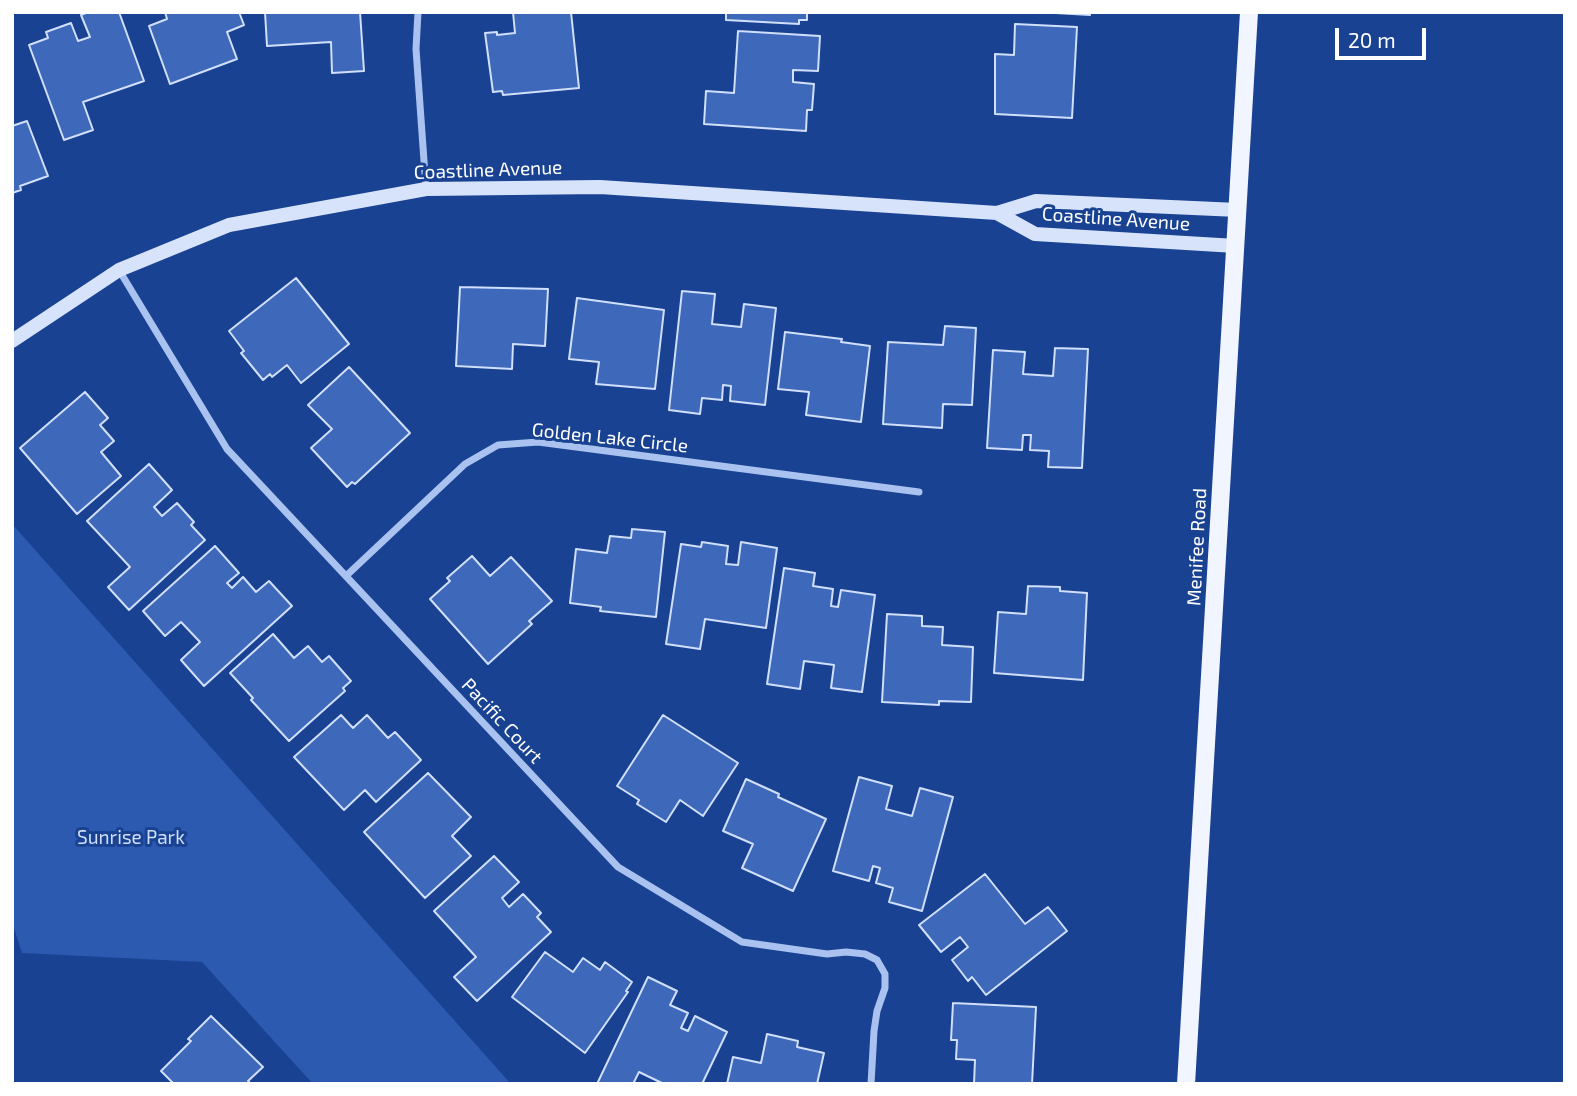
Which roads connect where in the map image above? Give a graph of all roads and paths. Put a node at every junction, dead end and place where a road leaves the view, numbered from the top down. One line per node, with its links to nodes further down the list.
1 (418, 12): 3 (street)
2 (1249, 12): 4 (main road, Menifee Road)
3 (426, 188): 5 (street, Coastline Avenue); 7 (street, Coastline Avenue)
4 (1238, 210): 5 (street, Coastline Avenue); 6 (main road, Menifee Road)
5 (997, 213): 6 (street, Coastline Avenue)
6 (1236, 246): 12 (main road, Menifee Road)
7 (119, 270): 8 (street, Coastline Avenue); 10 (street, Pacific Court)
8 (12, 341)
9 (919, 492): 10 (street, Golden Lake Circle)
10 (346, 576): 11 (street, Pacific Court)
11 (871, 1084)
12 (1186, 1084)

